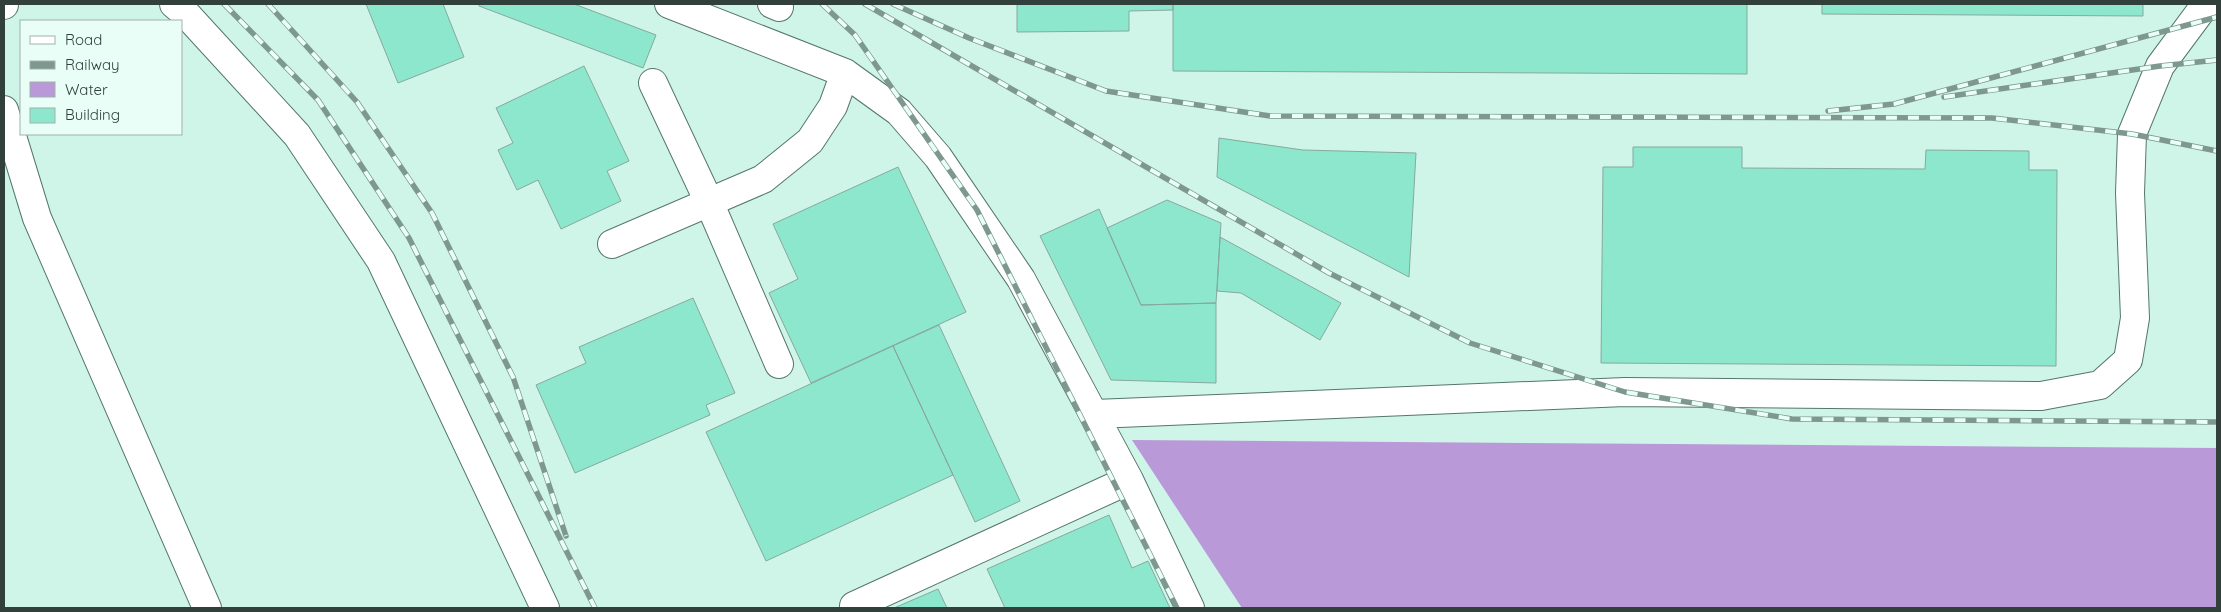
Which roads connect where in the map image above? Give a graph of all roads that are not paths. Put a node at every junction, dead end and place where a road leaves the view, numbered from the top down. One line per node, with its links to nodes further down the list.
1 (174, 4): 16 (lane)
2 (669, 4): 4 (lane)
3 (2206, 4): 12 (lane)
4 (845, 73): 8 (lane); 12 (lane)
5 (652, 83): 8 (lane)
6 (4, 110): 9 (lane)
7 (4, 176): 9 (lane)
8 (709, 202): 10 (lane); 11 (lane)
9 (38, 218): 15 (lane)
10 (612, 244)
11 (779, 364)
12 (1095, 414): 13 (lane)
13 (1129, 480): 14 (lane); 17 (lane)
14 (854, 606)
15 (207, 608)
16 (545, 608)
17 (1190, 608)

